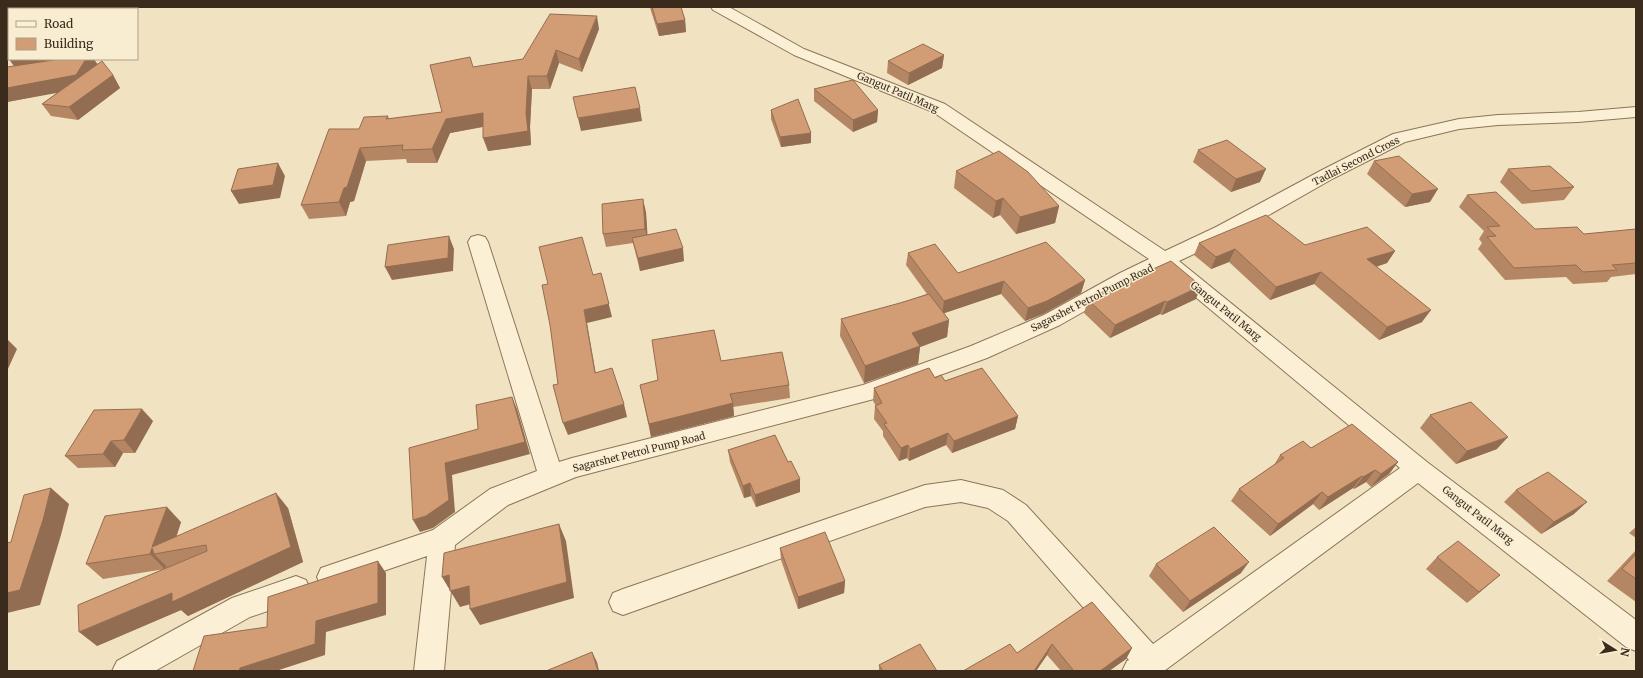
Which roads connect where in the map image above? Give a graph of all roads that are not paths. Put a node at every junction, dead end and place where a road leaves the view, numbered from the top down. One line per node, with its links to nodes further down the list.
1 (718, 7): 4 (street, Gangut Patil Marg)
2 (1636, 112): 4 (street, Tadlai Second Cross)
3 (478, 242): 6 (street)
4 (1164, 260): 5 (street, Gangut Patil Marg); 6 (street, Sagarshet Petrol Pump Road)
5 (1418, 469): 9 (street, Gangut Patil Marg); 10 (street)
6 (551, 476): 7 (street, Sagarshet Petrol Pump Road)
7 (442, 540): 11 (street, Sagarshet Petrol Pump Road); 12 (street)
8 (623, 602): 10 (street)
9 (1636, 637)
10 (1144, 667)
11 (127, 671)
12 (429, 671)

